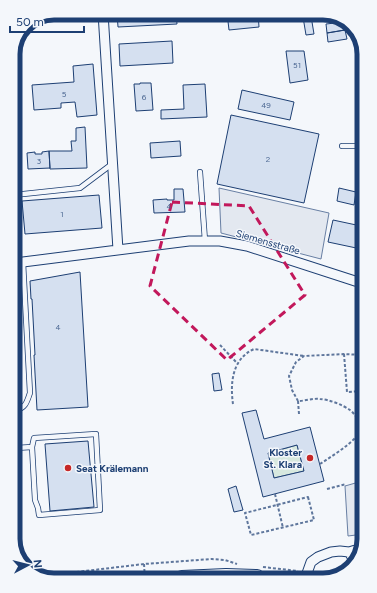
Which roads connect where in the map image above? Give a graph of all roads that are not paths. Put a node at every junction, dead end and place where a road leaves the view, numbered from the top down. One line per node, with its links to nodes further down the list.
1 (103, 20): 4 (street)
2 (342, 146): 3 (lane)
3 (357, 146)
4 (112, 164): 6 (lane); 8 (street)
5 (200, 172): 7 (lane)
6 (20, 194)
7 (205, 241): 8 (street, Siemensstraße); 11 (street, Siemensstraße)
8 (118, 250): 9 (street, Siemensstraße)
9 (20, 262)
10 (20, 274): 12 (lane)
11 (357, 281)
12 (20, 409)
13 (32, 447): 13 (lane); 14 (lane)
14 (20, 448)
15 (355, 550): 16 (street)
16 (349, 552): 17 (street); 18 (street)
17 (352, 556)
18 (307, 573)

